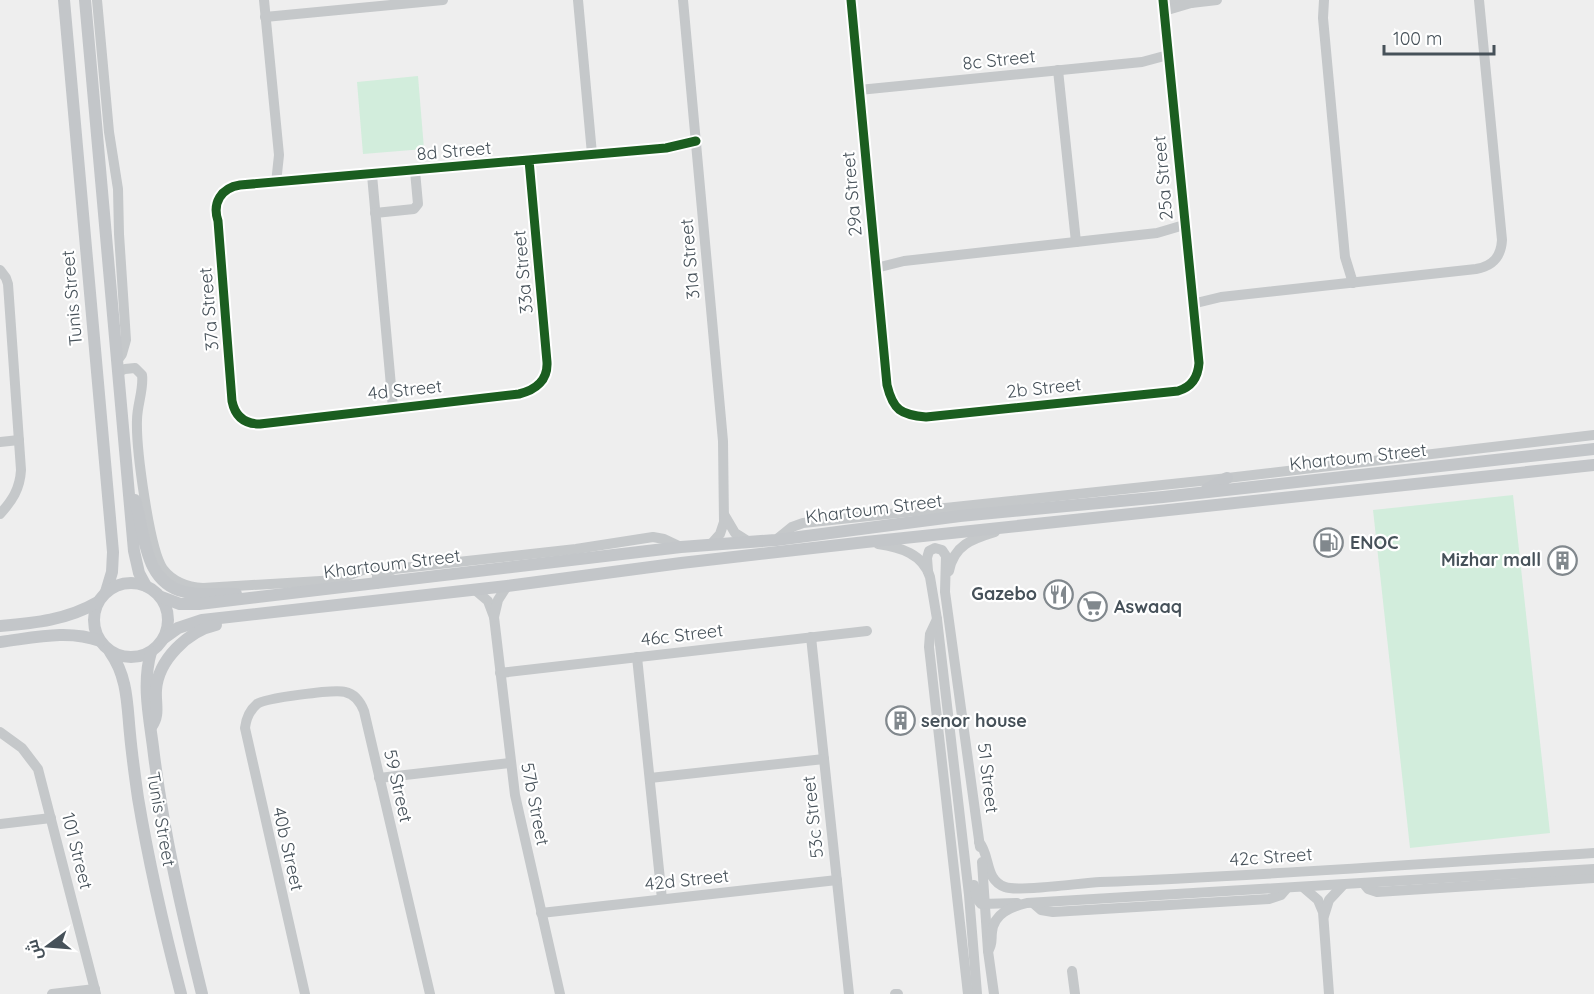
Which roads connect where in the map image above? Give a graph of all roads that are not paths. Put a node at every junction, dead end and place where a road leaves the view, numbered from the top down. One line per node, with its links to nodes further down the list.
1 (64, 0): 70 (main road, Tunis Street)
2 (85, 0): 36 (main road)
3 (97, 0): 36 (street)
4 (264, 0): 15 (street)
5 (443, 0): 12 (street)
6 (578, 0): 21 (street)
7 (683, 0): 20 (street, 31a Street)
8 (851, 0): 19 (street, 29a Street)
9 (1217, 0): 14 (street)
10 (1317, 0): 16 (street)
11 (1324, 0): 16 (street)
12 (422, 1): 15 (street)
13 (1480, 1): 33 (street)
14 (1163, 4): 17 (street, 25a Street)
15 (265, 16): 25 (street)
16 (1323, 18): 33 (street)
17 (1168, 59): 18 (street, 8c Street); 28 (street, 25a Street)
18 (1058, 70): 19 (street, 8c Street); 29 (street)
19 (859, 90): 30 (street, 29a Street)
20 (696, 146): 21 (street, 8d Street); 53 (street, 31a Street)
21 (592, 154): 22 (street, 8d Street)
22 (529, 160): 23 (street, 8d Street); 37 (street, 33a Street)
23 (415, 171): 24 (street, 8d Street); 27 (street)
24 (372, 175): 25 (street, 8d Street); 27 (street)
25 (281, 183): 26 (street, 8d Street)
26 (223, 197): 41 (street, 37a Street)
27 (375, 213): 39 (street)
28 (1185, 230): 29 (street); 35 (street, 25a Street)
29 (1076, 242): 30 (street)
30 (875, 264): 40 (street, 29a Street)
31 (0, 270): 34 (street)
32 (0, 280): 34 (street)
33 (1348, 283): 35 (street)
34 (8, 300): 43 (street)
35 (1192, 300): 38 (street, 25a Street)
36 (118, 366): 48 (main road); 62 (street)
37 (543, 380): 39 (street, 4d Street)
38 (1187, 384): 40 (street, 2b Street)
39 (393, 408): 41 (street, 4d Street)
40 (898, 413)
41 (244, 417)
42 (1594, 435): 47 (street)
43 (20, 440): 44 (street); 52 (street)
44 (0, 442)
45 (1594, 448): 49 (main road, Khartoum Street)
46 (1594, 465): 51 (main road, Khartoum Street)
47 (1227, 478): 49 (main road); 57 (street)
48 (128, 481): 66 (main road); 72 (main road)
49 (1203, 492): 50 (main road, Khartoum Street)
50 (1163, 497): 51 (main road); 55 (main road, Khartoum Street)
51 (1164, 512): 54 (main road, Khartoum Street)
52 (0, 514)
53 (725, 515): 56 (street); 59 (street, 31a Street)
54 (1005, 528): 58 (main road, Khartoum Street); 69 (street, 51 Street)
55 (833, 533): 57 (main road, Khartoum Street); 61 (main road)
56 (746, 540): 57 (main road, Khartoum Street); 59 (main road, Khartoum Street)
57 (776, 540)
58 (866, 542): 61 (main road, Khartoum Street); 64 (street)
59 (712, 543): 60 (main road, Khartoum Street)
60 (681, 547): 63 (street); 65 (main road, Khartoum Street)
61 (745, 556): 67 (main road, Khartoum Street)
62 (370, 567): 63 (street); 65 (street)
63 (394, 569): 65 (street)
64 (928, 571): 69 (street); 75 (street, 51 Street)
65 (378, 581): 72 (main road, Khartoum Street)
66 (146, 586): 70 (main road); 71 (main road)
67 (507, 586): 68 (main road, Khartoum Street); 74 (street, 57b Street)
68 (475, 590): 73 (main road, Khartoum Street); 74 (street, 57b Street)
69 (945, 592): 96 (street, 51 Street)
70 (102, 597): 76 (main road); 80 (main road)
71 (160, 597): 72 (main road, Khartoum Street); 79 (main road)
72 (254, 598)
73 (235, 617): 79 (main road, Khartoum Street); 87 (main road)
74 (494, 617): 85 (street, 57b Street)
75 (937, 619): 93 (street, 51 Street); 122 (street)
76 (0, 626)
77 (867, 631): 78 (street, 46c Street)
78 (811, 637): 84 (street, 46c Street); 89 (street, 53c Street)
79 (164, 638): 83 (main road)
80 (100, 641): 81 (main road); 82 (main road)
81 (0, 642)
82 (110, 652): 83 (main road); 116 (main road, Tunis Street)
83 (151, 652): 87 (main road, Tunis Street)
84 (637, 657): 85 (street, 46c Street); 92 (street)
85 (500, 673): 90 (street, 57b Street)
86 (250, 712): 91 (street, 59 Street); 118 (street, 40b Street)
87 (150, 728): 117 (main road, Tunis Street)
88 (0, 732): 94 (street, 101 Street)
89 (824, 759): 92 (street); 100 (street, 53c Street)
90 (510, 763): 91 (street); 110 (street, 57b Street)
91 (379, 778): 119 (street, 59 Street)
92 (650, 778): 106 (street)
93 (958, 807): 109 (street); 123 (street, 51 Street)
94 (51, 818): 95 (street); 114 (street, 101 Street)
95 (0, 824)
96 (979, 842): 101 (street, 42c Street); 109 (street, 51 Street)
97 (1594, 853): 101 (street, 42c Street)
98 (1594, 869): 102 (street, 42c Street)
99 (1594, 878): 102 (street)
100 (837, 880): 106 (street, 42d Street); 121 (street, 53c Street)
101 (1081, 883): 107 (street)
102 (1364, 884): 103 (street, 42c Street)
103 (1343, 885): 105 (street, 42c Street); 111 (street)
104 (1287, 888): 105 (street, 42c Street); 107 (street, 42c Street); 108 (street)
105 (1304, 888): 111 (street)
106 (662, 899): 110 (street, 42d Street)
107 (1062, 902): 108 (street, 42c Street)
108 (1030, 903): 109 (street); 112 (street, 42c Street)
109 (986, 905): 112 (street, 51 Street)
110 (541, 913): 120 (street, 57b Street)
111 (1324, 919): 126 (street)
112 (988, 951): 124 (street, 51 Street)
113 (1072, 970): 125 (street)
114 (95, 992): 115 (street)
115 (52, 994)
116 (181, 994)
117 (202, 994)
118 (304, 994)
119 (430, 994)
120 (560, 994)
121 (849, 994)
122 (968, 994)
123 (977, 994)
124 (994, 994)
125 (1075, 994)
126 (1329, 994)

